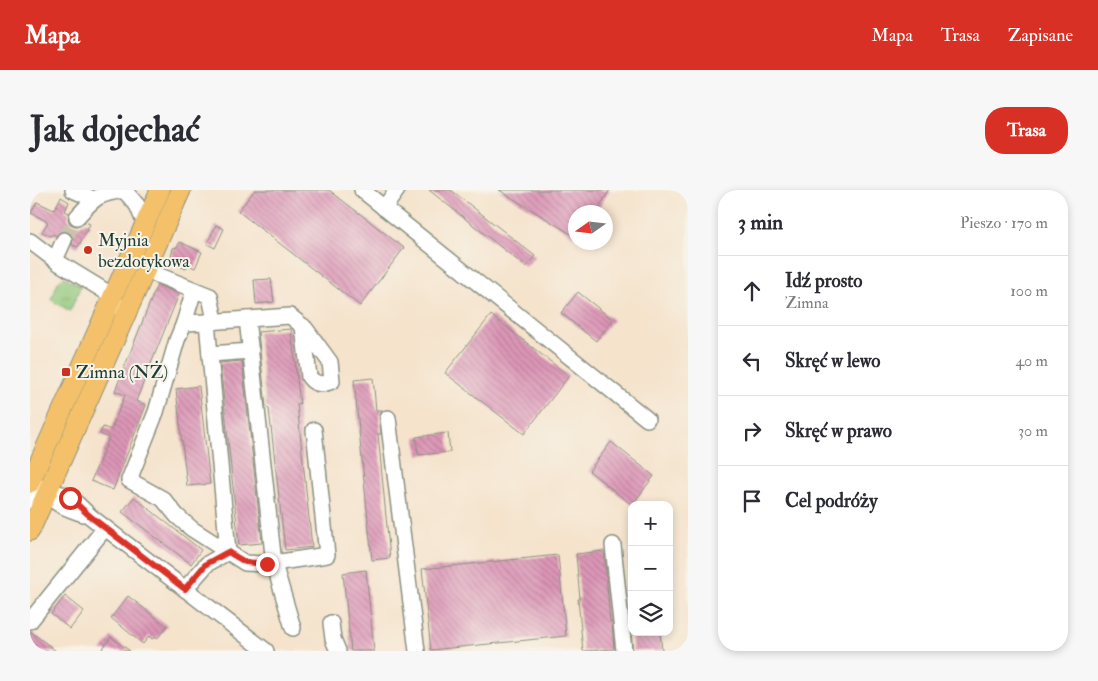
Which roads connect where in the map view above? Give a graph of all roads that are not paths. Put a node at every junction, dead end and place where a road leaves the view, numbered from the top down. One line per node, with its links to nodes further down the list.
1 (73, 190): 7 (street)
2 (125, 190): 7 (street); 10 (street)
3 (160, 190): 10 (main road)
4 (181, 190): 14 (main road)
5 (362, 190): 8 (street)
6 (397, 190): 8 (street)
7 (93, 200): 9 (street)
8 (384, 208): 25 (street)
9 (77, 217)
10 (145, 224): 16 (main road)
11 (64, 240): 13 (street)
12 (30, 241): 13 (street)
13 (55, 260): 16 (street)
14 (148, 264): 15 (street); 16 (street); 21 (main road)
15 (194, 290): 18 (street); 19 (street)
16 (113, 296): 21 (street); 27 (main road)
17 (247, 318): 18 (street); 20 (street); 22 (street)
18 (211, 321): 19 (street); 23 (street)
19 (184, 323): 32 (street)
20 (303, 326)
21 (119, 331): 28 (main road)
22 (251, 351): 23 (street); 33 (street)
23 (210, 354): 32 (street)
24 (388, 418): 40 (street)
25 (647, 419)
26 (314, 430): 33 (street)
27 (34, 471): 28 (street)
28 (38, 497): 29 (street); 30 (main road)
29 (105, 528): 34 (street); 35 (street)
30 (30, 531)
31 (613, 545): 41 (street)
32 (228, 552): 33 (street); 34 (street)
33 (274, 564): 37 (street)
34 (185, 589): 38 (street)
35 (30, 621)
36 (332, 623): 39 (street)
37 (292, 628)
38 (266, 651)
39 (338, 651)
40 (417, 651)
41 (624, 651)

